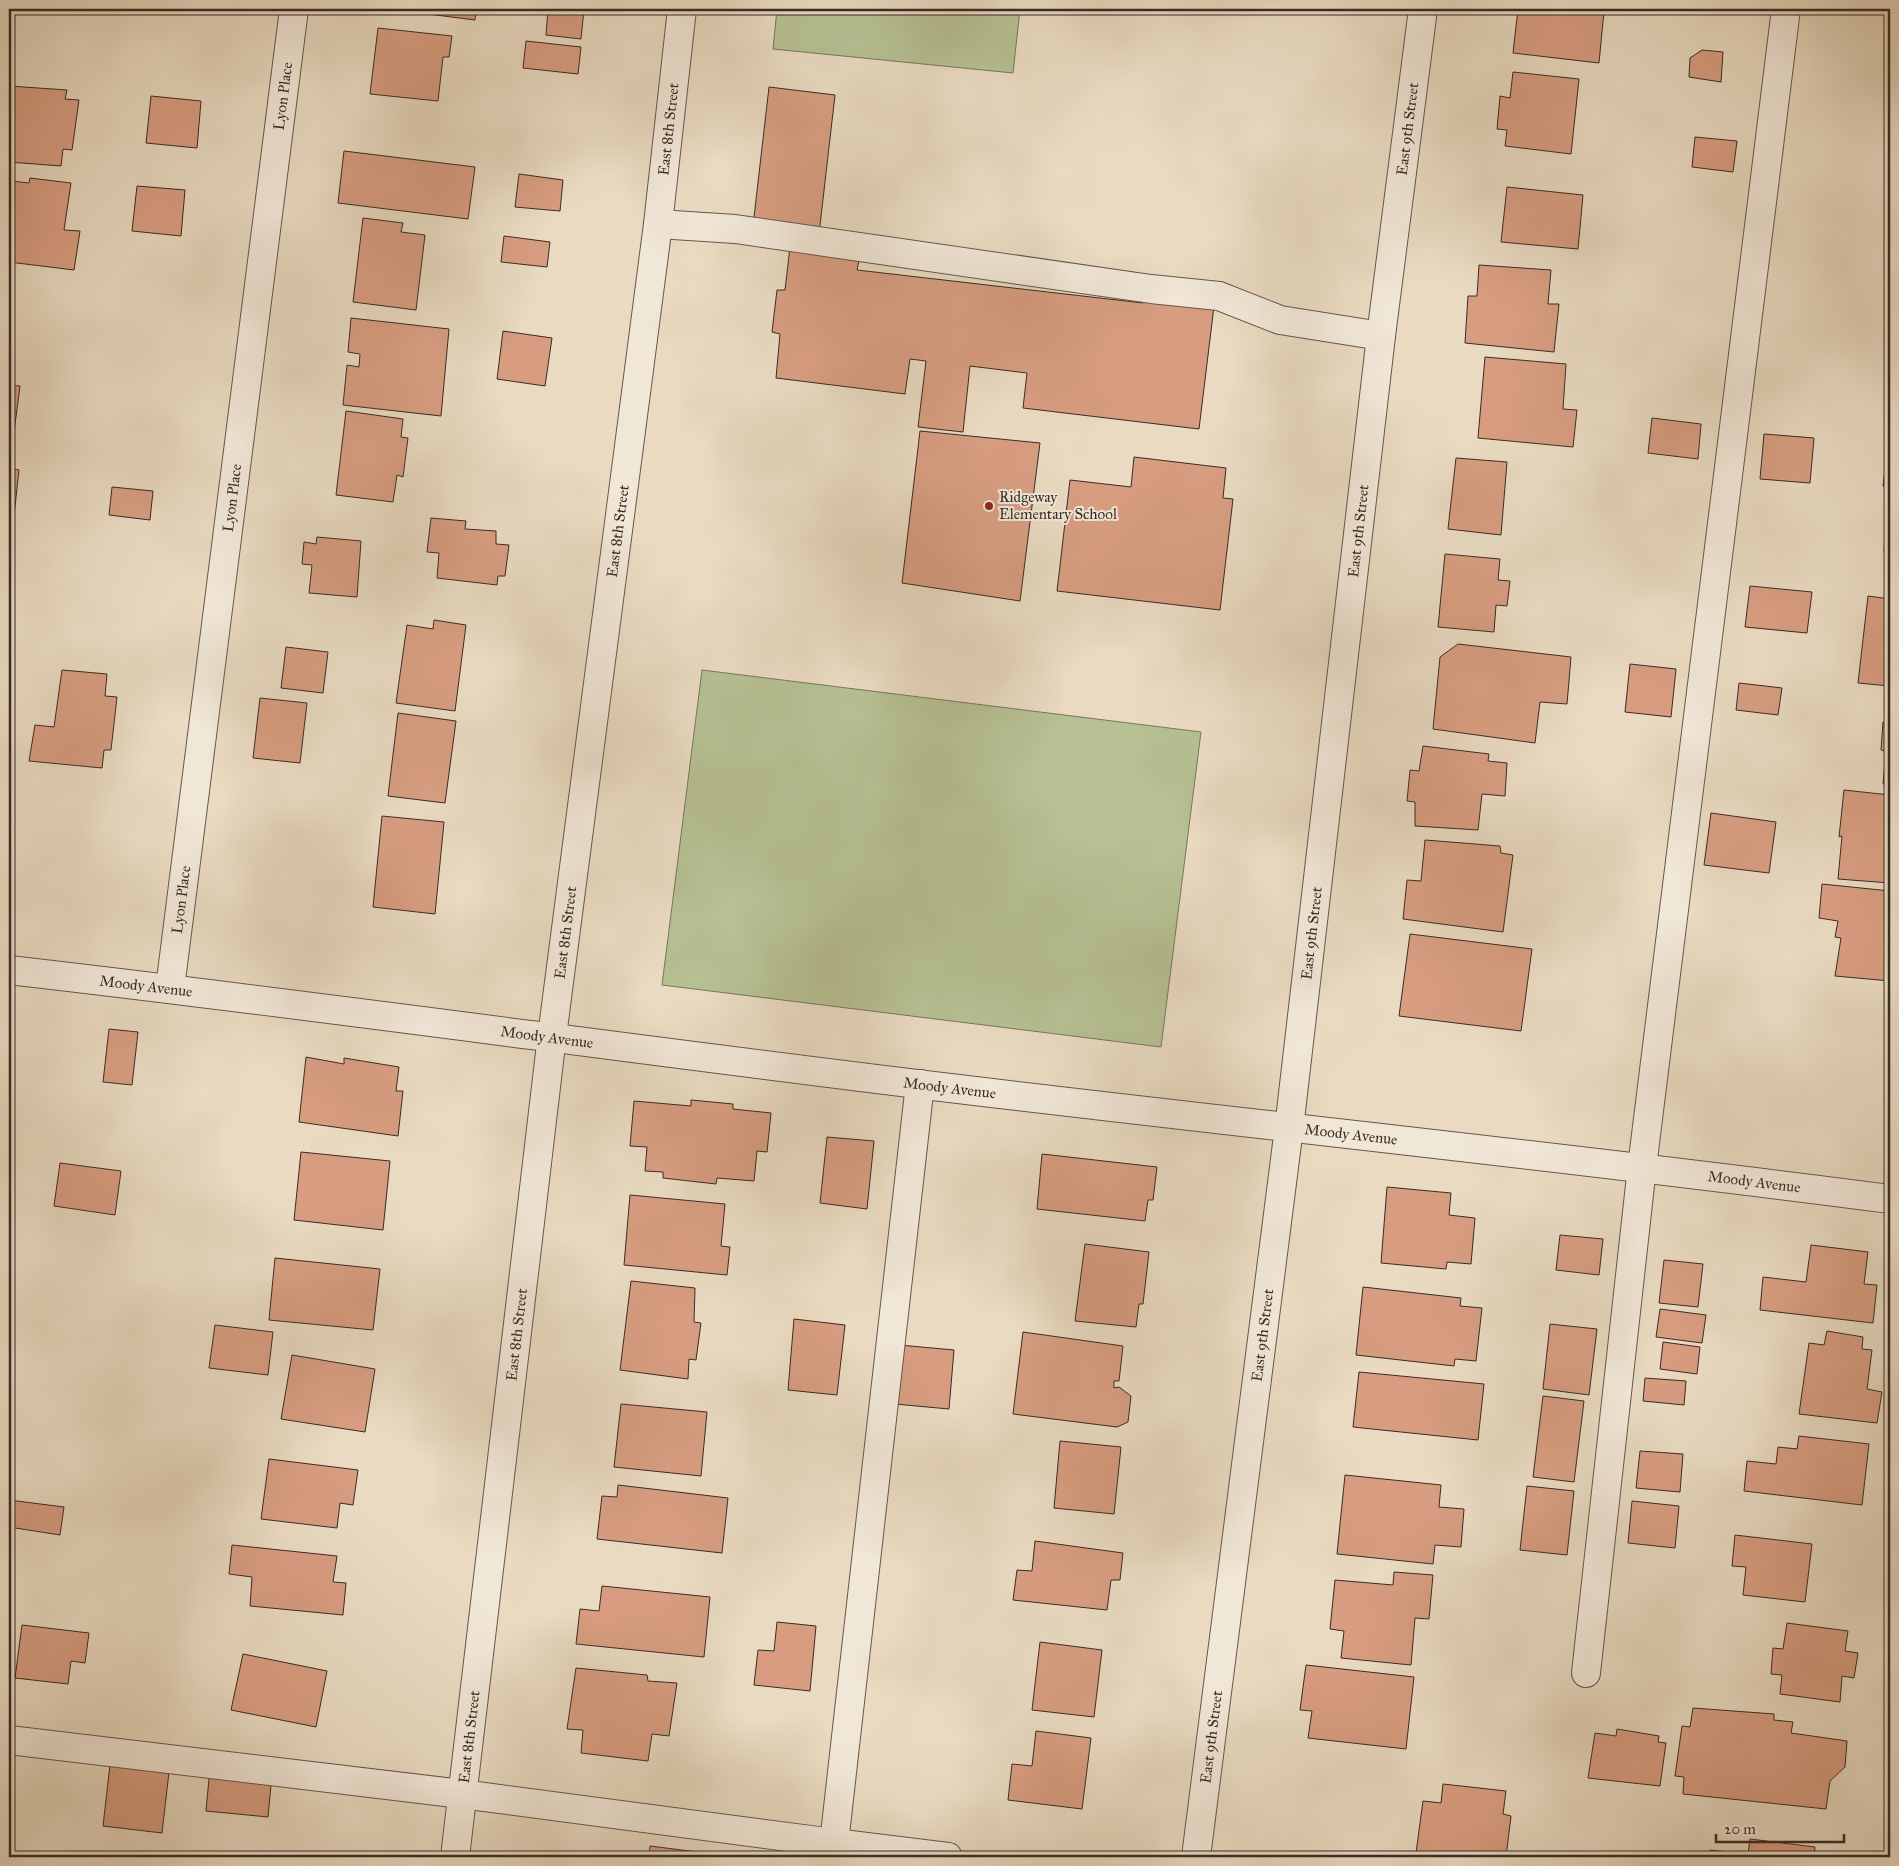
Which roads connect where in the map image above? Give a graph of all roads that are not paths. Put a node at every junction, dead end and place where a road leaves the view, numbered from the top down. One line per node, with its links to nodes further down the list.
1 (294, 9): 8 (street, Lyon Place)
2 (682, 9): 5 (street, East 8th Street)
3 (1423, 9): 6 (street, East 9th Street)
4 (1786, 9): 12 (street)
5 (658, 224): 6 (street); 9 (street, East 8th Street)
6 (1382, 336): 11 (street, East 9th Street)
7 (9, 970): 8 (street, Moody Avenue)
8 (170, 988): 9 (street, Moody Avenue)
9 (552, 1036): 10 (street, Moody Avenue); 16 (street, East 8th Street)
10 (920, 1084): 11 (street, Moody Avenue); 17 (street)
11 (1289, 1128): 12 (street, Moody Avenue); 20 (street, East 9th Street)
12 (1642, 1167): 13 (street, Moody Avenue); 14 (street)
13 (1890, 1199)
14 (1586, 1673)
15 (9, 1740): 16 (street)
16 (462, 1794): 17 (street); 18 (street, East 8th Street)
17 (834, 1843): 19 (street)
18 (455, 1857)
19 (948, 1857)
20 (1196, 1857)

